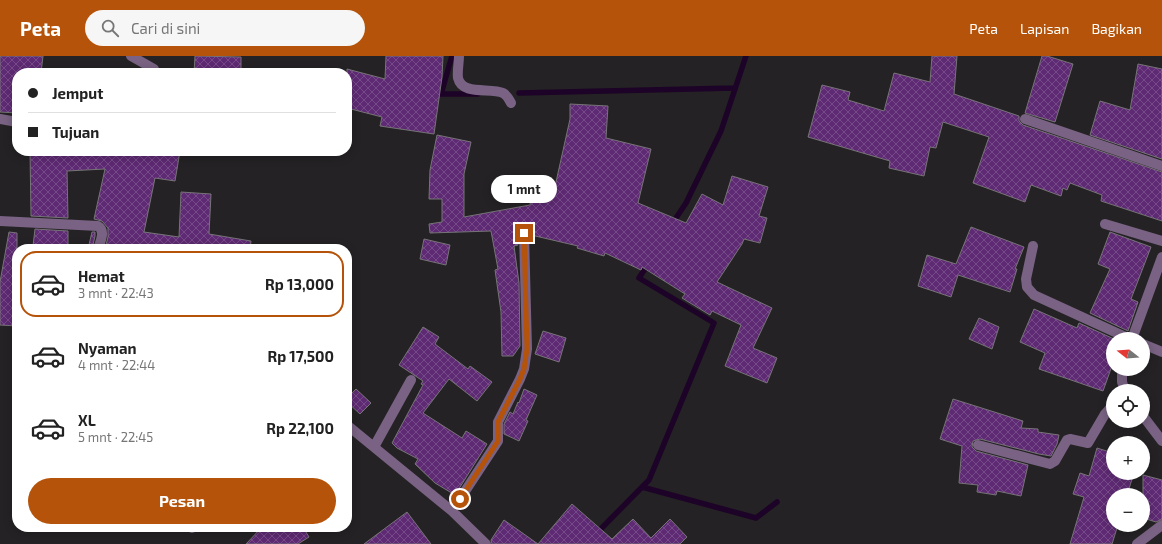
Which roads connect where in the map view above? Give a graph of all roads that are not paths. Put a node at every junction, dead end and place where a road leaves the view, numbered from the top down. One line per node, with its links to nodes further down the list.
1 (131, 56): 3 (street)
2 (459, 56): 4 (street)
3 (152, 68)
4 (511, 102)
5 (0, 119): 7 (street)
6 (1025, 119): 8 (street)
7 (12, 121)
8 (1162, 166)
9 (0, 221): 13 (street)
10 (1105, 224): 12 (street)
11 (524, 233): 27 (street)
12 (1162, 241)
13 (99, 244)
14 (1033, 246): 16 (street)
15 (1162, 257): 17 (street)
16 (1116, 332)
17 (1134, 332)
18 (1150, 347): 19 (street)
19 (1162, 352)
20 (411, 380): 26 (street)
21 (1106, 413): 25 (street)
22 (1150, 425): 24 (street)
23 (352, 429): 26 (street)
24 (1162, 441)
25 (978, 445)
26 (374, 447): 27 (street)
27 (452, 511): 29 (street)
28 (1162, 525): 30 (street)
29 (486, 544)
30 (1137, 544)

